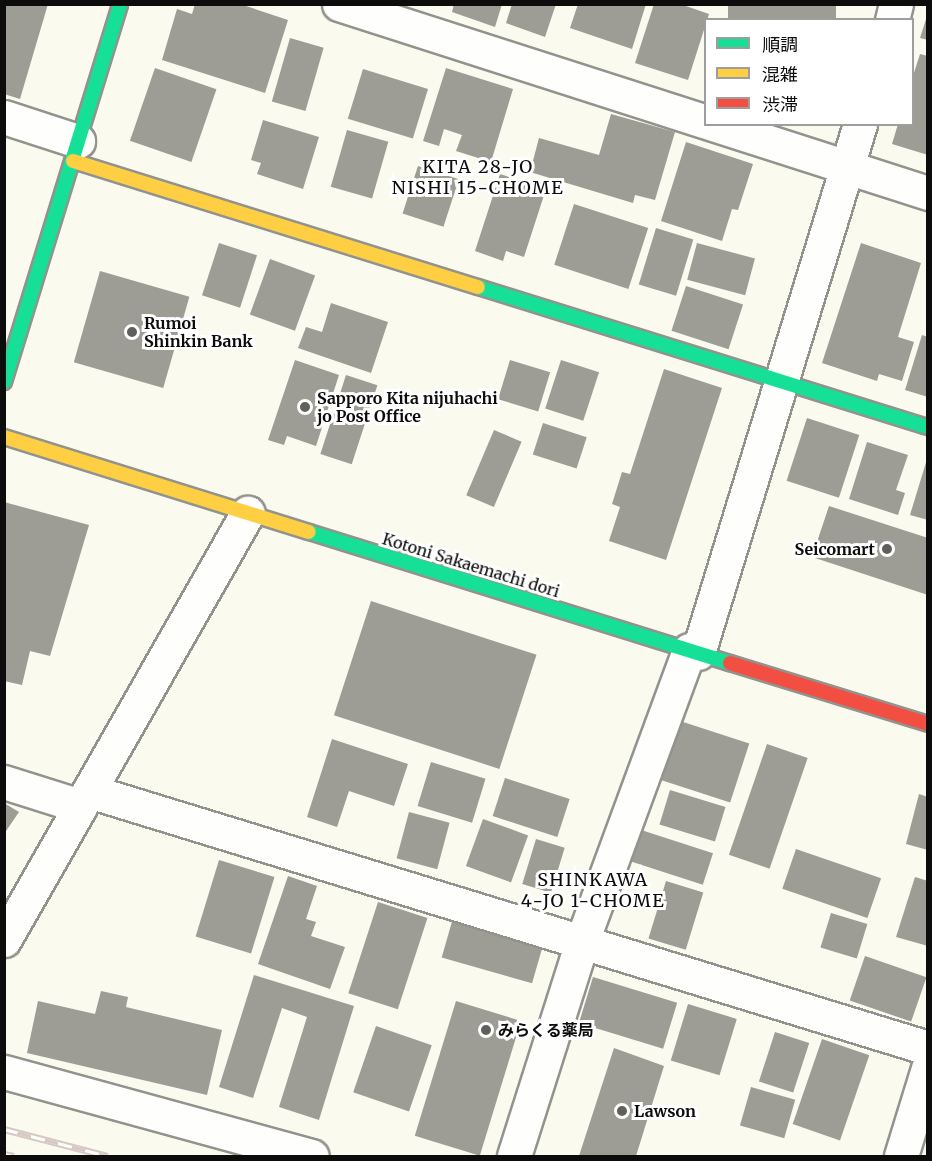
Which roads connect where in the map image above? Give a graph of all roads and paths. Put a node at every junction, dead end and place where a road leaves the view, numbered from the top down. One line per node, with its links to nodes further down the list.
1 (120, 4): 7 (street)
2 (339, 4): 4 (street)
3 (4, 117): 7 (street)
4 (704, 122)
5 (719, 126): 8 (street)
6 (859, 126): 8 (street)
7 (75, 151): 10 (street); 11 (street)
8 (847, 167): 9 (street); 11 (street)
9 (927, 193)
10 (4, 382)
11 (781, 382): 12 (street); 15 (street)
12 (927, 427)
13 (4, 437): 14 (street, Kotoni Sakaemachi dori)
14 (248, 513): 15 (street, Kotoni Sakaemachi dori); 18 (street)
15 (694, 652): 16 (street, Kotoni Sakaemachi dori); 20 (street)
16 (927, 724)
17 (4, 782): 18 (street)
18 (84, 798): 19 (street); 20 (street)
19 (4, 940)
20 (582, 941): 21 (street); 25 (street)
21 (927, 1048)
22 (927, 1068): 26 (street)
23 (4, 1072): 24 (street)
24 (312, 1156)
25 (513, 1156)
26 (901, 1156)

